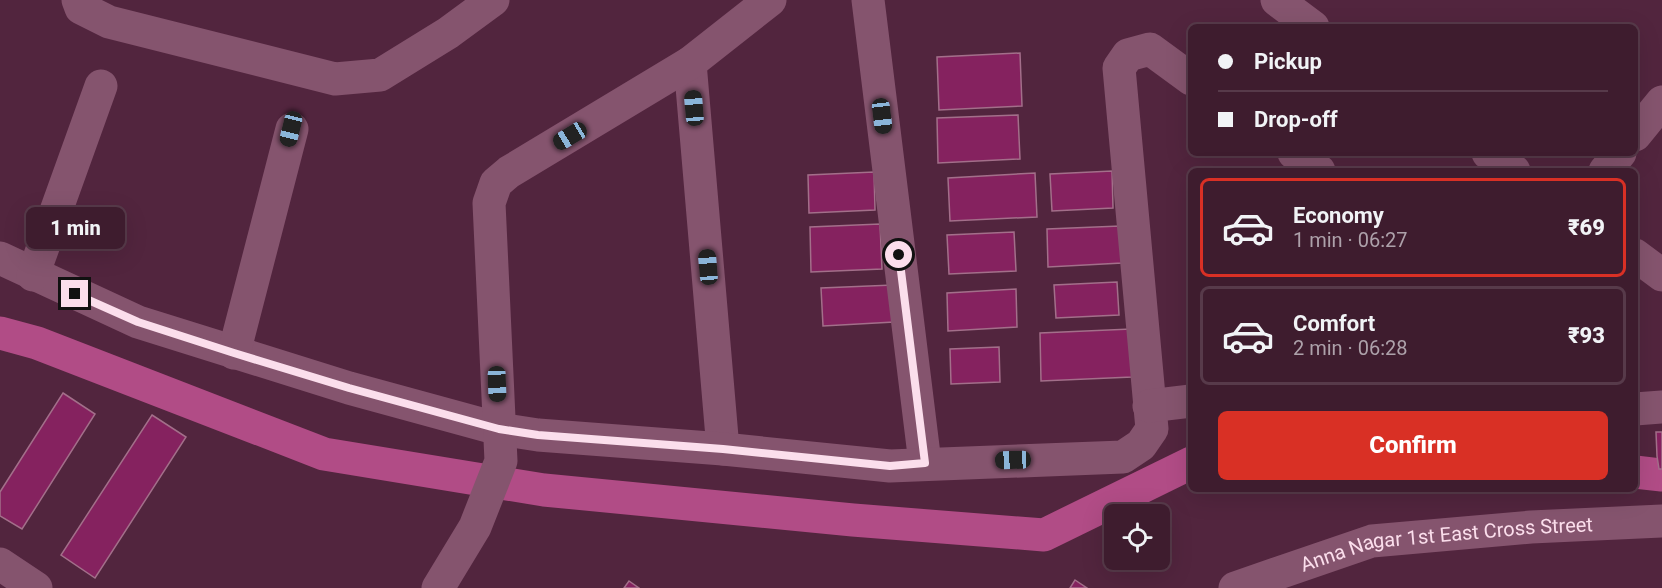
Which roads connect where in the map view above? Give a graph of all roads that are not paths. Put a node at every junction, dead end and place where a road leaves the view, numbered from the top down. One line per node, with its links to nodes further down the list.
1 (78, 0): 2 (street)
2 (493, 0)
3 (770, 0): 7 (street)
4 (868, 0): 28 (street)
5 (1277, 0): 6 (street)
6 (1309, 24)
7 (690, 63): 26 (street); 27 (street)
8 (1188, 77): 23 (street)
9 (101, 86): 20 (street)
10 (1662, 102): 12 (street)
11 (291, 129): 21 (street)
12 (1638, 131)
13 (1298, 156): 16 (street)
14 (1492, 156): 17 (street)
15 (1618, 156): 18 (street)
16 (1315, 168)
17 (1510, 168)
18 (1608, 168)
19 (0, 258): 20 (street)
20 (33, 275): 21 (street)
21 (234, 353): 26 (street)
22 (1188, 401): 23 (street)
23 (1149, 406): 28 (street)
24 (1662, 407): 25 (street)
25 (1638, 409)
26 (500, 445): 27 (street); 32 (street)
27 (723, 449): 28 (street)
28 (925, 463)
29 (1662, 521): 33 (street, Anna Nagar 1st East Cross Street)
30 (0, 564): 31 (street)
31 (36, 588)
32 (438, 588)
33 (1235, 588)

